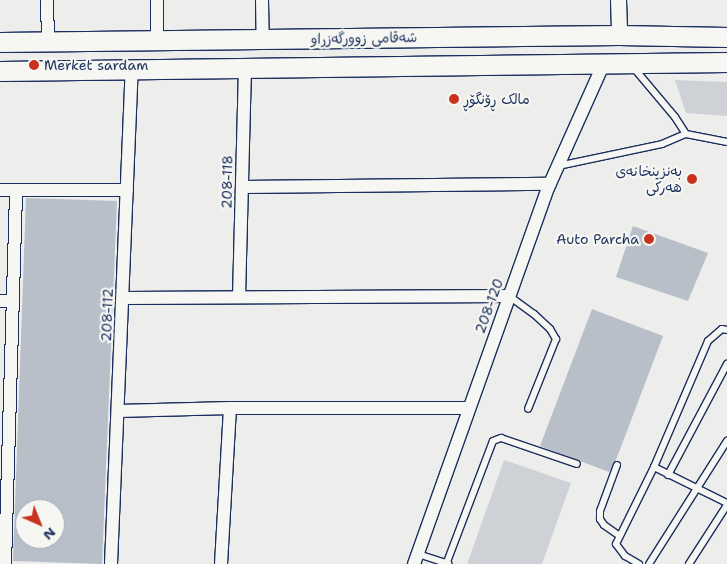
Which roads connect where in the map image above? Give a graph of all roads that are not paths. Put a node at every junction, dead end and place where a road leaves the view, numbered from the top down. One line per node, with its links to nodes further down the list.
1 (47, 0): 10 (street)
2 (157, 0): 8 (street)
3 (262, 0): 7 (street)
4 (618, 0): 5 (street)
5 (619, 34): 6 (main road, شەقامی زوورگەزراو); 7 (main road, شەقامی زوورگەزراو)
6 (727, 37)
7 (262, 39): 8 (main road, شەقامی زوورگەزراو)
8 (157, 40): 10 (main road, شەقامی زوورگەزراو)
9 (0, 42): 10 (main road, شەقامی زوورگەزراو)
10 (48, 42)
11 (727, 62): 13 (main road, شەقامی زوورگەزراو)
12 (604, 63): 13 (main road, شەقامی زوورگەزراو); 14 (main road, شەقامی زوورگەزراو); 19 (street, 208-120)
13 (629, 63): 17 (lane)
14 (245, 67): 15 (main road, شەقامی زوورگەزراو); 21 (street, 208-118)
15 (132, 68): 16 (main road, شەقامی زوورگەزراو); 24 (street, 208-112)
16 (0, 70)
17 (686, 134): 18 (lane); 19 (lane)
18 (727, 142)
19 (558, 166): 20 (street, 208-120)
20 (550, 184): 21 (street); 25 (street, 208-120)
21 (242, 187): 26 (street, 208-118)
22 (0, 190): 23 (street)
23 (16, 190): 24 (street); 28 (street)
24 (127, 190): 27 (street, 208-112)
25 (509, 296): 26 (street); 32 (street, 208-120); 33 (lane)
26 (239, 297): 27 (street)
27 (123, 298): 34 (street, 208-112)
28 (6, 301): 45 (street)
29 (727, 330): 38 (lane)
30 (727, 364): 39 (lane)
31 (230, 408): 32 (street); 34 (street); 47 (street)
32 (469, 408): 43 (street, 208-120)
33 (528, 409)
34 (118, 411): 46 (street, 208-112)
35 (727, 441): 40 (lane)
36 (577, 464): 44 (lane)
37 (617, 465): 42 (lane)
38 (654, 467): 39 (lane); 42 (lane)
39 (668, 475): 40 (lane)
40 (698, 489): 41 (lane); 49 (lane)
41 (727, 504): 50 (lane)
42 (620, 536): 48 (lane)
43 (416, 559): 44 (lane)
44 (448, 563)
45 (5, 564)
46 (111, 564)
47 (221, 564)
48 (639, 564)
49 (649, 564)
50 (689, 564)

